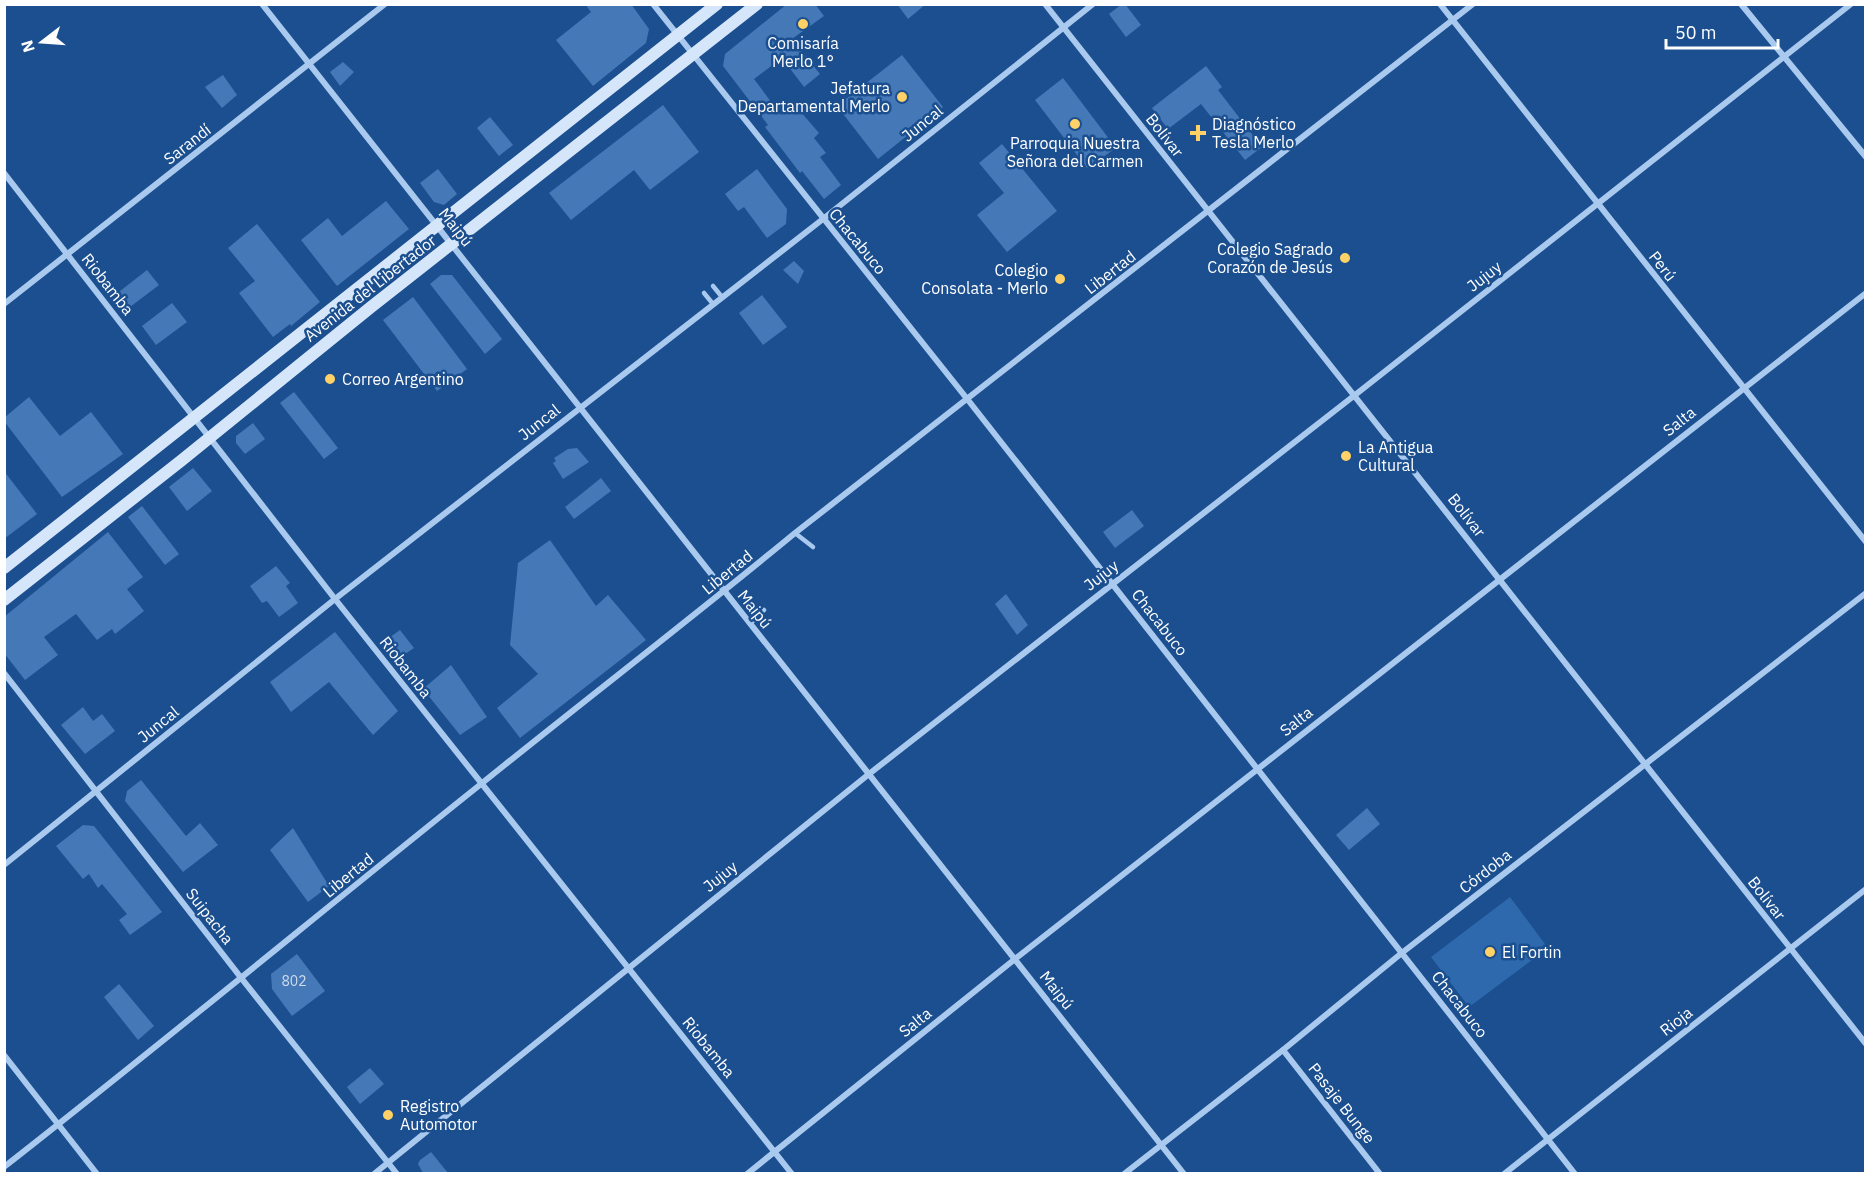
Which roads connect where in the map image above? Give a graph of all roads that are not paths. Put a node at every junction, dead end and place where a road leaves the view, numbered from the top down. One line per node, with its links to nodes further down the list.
1 (262, 4): 17 (street, Maipú)
2 (385, 4): 17 (street, Sarandí)
3 (653, 4): 14 (street, Chacabuco)
4 (717, 4): 14 (main road, Avenida del Libertador)
5 (757, 4): 15 (main road, Avenida del Libertador)
6 (1045, 4): 13 (street, Bolívar)
7 (1093, 4): 13 (street, Juncal)
8 (1440, 4): 12 (street, Perú)
9 (1473, 4): 12 (street, Libertad)
10 (1741, 4): 16 (street)
11 (1851, 4): 16 (street, Jujuy)
12 (1453, 20): 20 (street, Perú); 21 (street, Libertad)
13 (1063, 29): 21 (street, Bolívar); 22 (street, Juncal)
14 (677, 35): 15 (street, Chacabuco); 23 (main road, Avenida del Libertador)
15 (693, 55): 22 (street, Chacabuco); 24 (main road, Avenida del Libertador)
16 (1785, 57): 18 (street); 20 (street, Jujuy)
17 (309, 64): 23 (street, Maipú); 25 (street, Sarandí)
18 (1866, 157)
19 (4, 173): 25 (street, Riobamba)
20 (1597, 204): 32 (street, Perú); 33 (street, Jujuy)
21 (1209, 212): 33 (street, Bolívar); 34 (street, Libertad)
22 (823, 219): 29 (street, Juncal); 34 (street, Chacabuco)
23 (438, 226): 24 (street, Maipú); 36 (main road, Avenida del Libertador)
24 (453, 244): 35 (street, Maipú); 37 (main road, Avenida del Libertador)
25 (67, 253): 30 (street, Sarandí); 36 (street, Riobamba)
26 (713, 286): 29 (lane)
27 (704, 293): 31 (lane)
28 (1866, 293): 32 (street, Salta)
29 (722, 297): 31 (street, Juncal)
30 (4, 304)
31 (713, 304): 35 (street, Juncal)
32 (1742, 388): 39 (street, Perú); 42 (street, Salta)
33 (1355, 395): 42 (street, Bolívar); 43 (street, Jujuy)
34 (968, 400): 38 (street, Libertad); 43 (street, Chacabuco)
35 (579, 407): 44 (street, Maipú); 46 (street, Juncal)
36 (195, 419): 37 (street, Riobamba); 41 (main road, Avenida del Libertador)
37 (209, 438): 46 (street, Riobamba); 47 (main road, Avenida del Libertador)
38 (795, 533): 40 (lane); 44 (street, Libertad)
39 (1866, 542)
40 (813, 547)
41 (4, 568)
42 (1499, 578): 51 (street, Bolívar); 52 (street, Salta)
43 (1112, 583): 52 (street, Chacabuco); 53 (street, Jujuy)
44 (724, 592): 49 (street, Maipú); 54 (street, Libertad)
45 (1866, 593): 51 (street, Córdoba)
46 (335, 599): 54 (street, Riobamba); 55 (street, Juncal)
47 (4, 600)
48 (764, 610): 49 (lane)
49 (750, 624): 53 (street, Maipú)
50 (4, 673): 55 (street, Suipacha)
51 (1645, 764): 58 (street, Bolívar); 59 (street, Córdoba)
52 (1257, 769): 59 (street, Chacabuco); 60 (street, Salta)
53 (869, 774): 60 (street, Maipú); 61 (street, Jujuy)
54 (481, 783): 61 (street, Riobamba); 62 (street, Libertad)
55 (96, 792): 56 (street, Juncal); 62 (street, Suipacha)
56 (4, 865)
57 (1866, 889): 58 (street, Rioja)
58 (1790, 949): 63 (street, Bolívar); 67 (street, Rioja)
59 (1403, 952): 64 (street, Córdoba); 67 (street, Chacabuco)
60 (1015, 959): 68 (street, Maipú); 69 (street, Salta)
61 (628, 968): 69 (street, Riobamba); 70 (street, Jujuy)
62 (242, 979): 66 (street, Libertad); 70 (street, Suipacha)
63 (1866, 1044)
64 (1283, 1050): 68 (street, Córdoba); 79 (street, Pasaje Bunge)
65 (4, 1055): 66 (street)
66 (58, 1125): 71 (street, Libertad); 72 (street)
67 (1548, 1139): 80 (street, Rioja); 81 (street, Chacabuco)
68 (1161, 1145): 77 (street, Córdoba); 78 (street, Maipú)
69 (775, 1151): 75 (street, Salta); 76 (street, Riobamba)
70 (388, 1162): 73 (street, Jujuy); 74 (street, Suipacha)
71 (4, 1167)
72 (97, 1173)
73 (374, 1173)
74 (397, 1173)
75 (747, 1173)
76 (792, 1173)
77 (1124, 1173)
78 (1184, 1173)
79 (1380, 1173)
80 (1504, 1173)
81 (1575, 1173)

